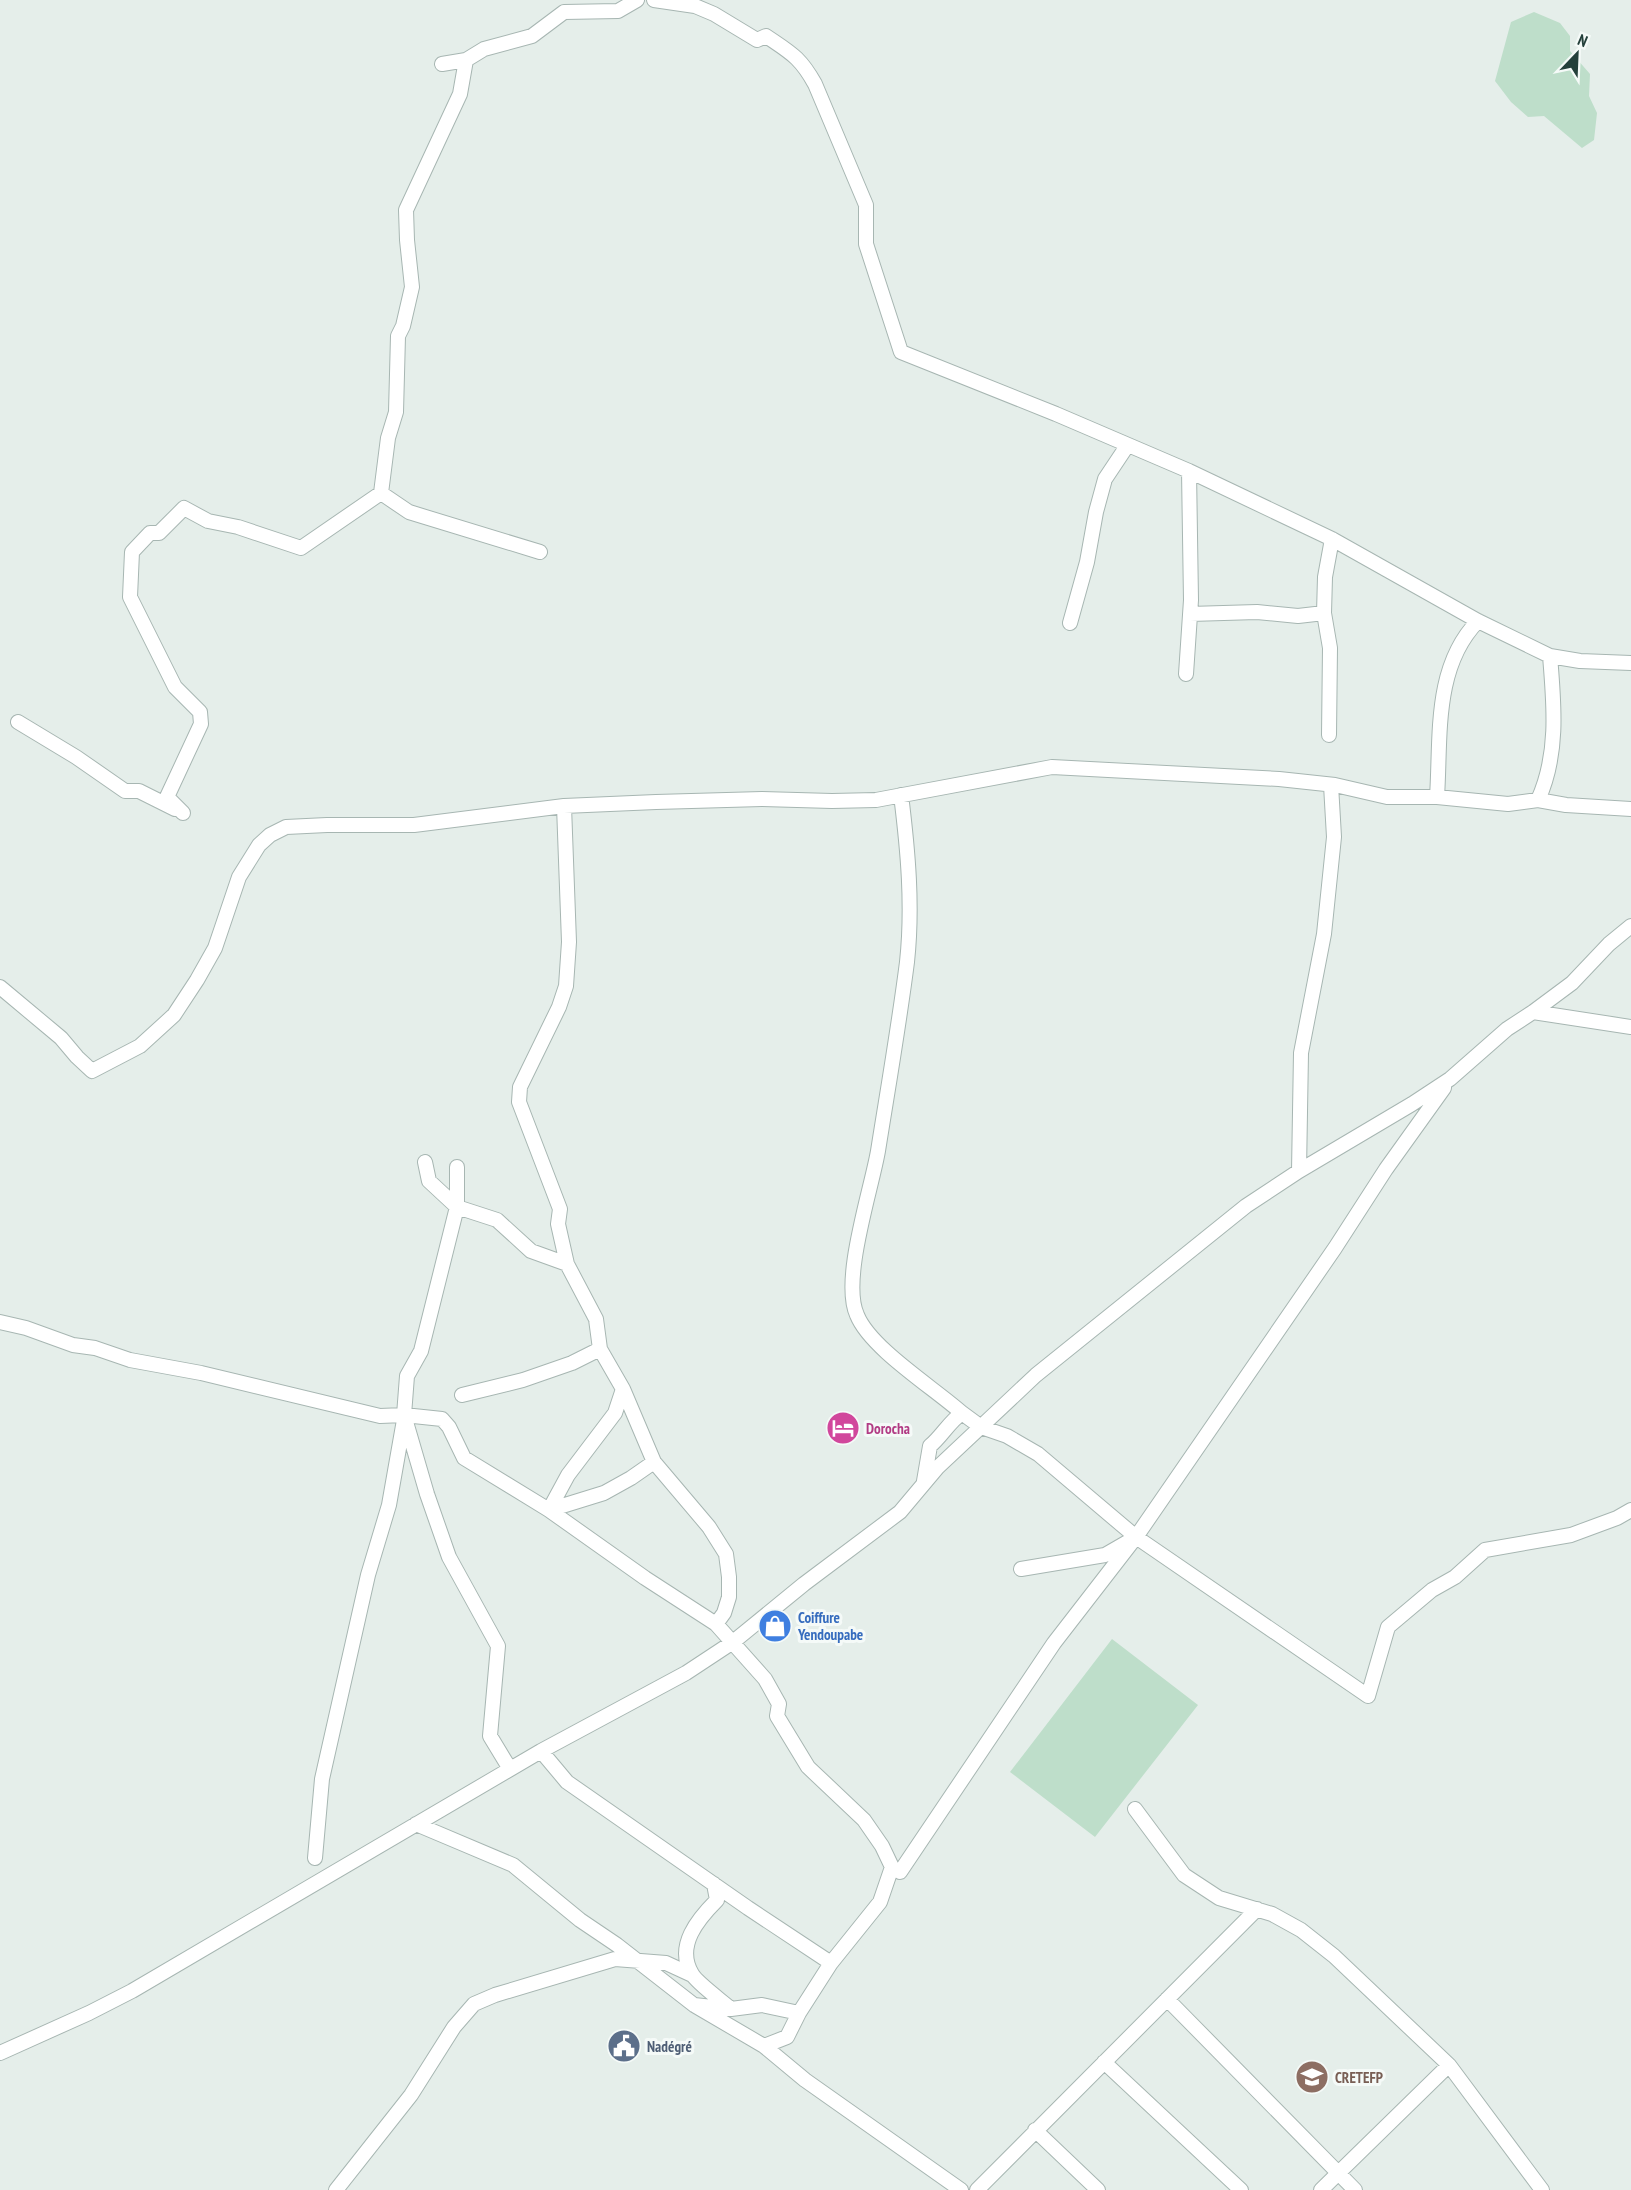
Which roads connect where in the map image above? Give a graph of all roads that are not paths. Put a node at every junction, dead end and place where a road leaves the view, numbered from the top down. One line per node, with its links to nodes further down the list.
1 (637, 0): 3 (street)
2 (654, 0): 5 (street)
3 (466, 60): 4 (street); 7 (street)
4 (442, 64)
5 (1127, 446): 6 (street); 13 (street)
6 (1189, 471): 8 (street); 11 (street)
7 (381, 493): 9 (street); 17 (street)
8 (1332, 539): 10 (street); 12 (street)
9 (540, 552)
10 (1324, 613): 11 (street); 18 (street)
11 (1190, 614): 16 (street)
12 (1478, 621): 14 (street); 21 (street)
13 (1070, 623)
14 (1550, 656): 15 (street); 22 (street)
15 (1631, 663)
16 (1186, 674)
17 (18, 722)
18 (1329, 735)
19 (1331, 785): 20 (street); 21 (street); 32 (street)
20 (901, 795): 23 (street); 39 (street)
21 (1437, 797): 22 (street)
22 (1538, 800): 24 (street)
23 (564, 806): 26 (street); 34 (street)
24 (1631, 809)
25 (1631, 926): 27 (street)
26 (0, 987)
27 (1533, 1012): 28 (street); 29 (street)
28 (1631, 1027)
29 (1450, 1079): 32 (street); 46 (street)
30 (425, 1162): 33 (street)
31 (457, 1167): 33 (street)
32 (1299, 1171): 41 (street)
33 (458, 1207): 34 (street); 40 (street)
34 (567, 1264): 36 (street)
35 (0, 1323): 40 (street)
36 (600, 1349): 37 (street); 38 (street)
37 (623, 1389): 42 (street); 44 (street)
38 (462, 1395)
39 (962, 1413): 41 (street); 43 (street)
40 (404, 1415): 44 (street); 51 (street); 54 (street)
41 (981, 1427): 43 (street); 46 (street)
42 (654, 1462): 44 (street); 48 (street)
43 (924, 1481): 49 (street)
44 (549, 1510): 48 (street)
45 (1631, 1510): 46 (street)
46 (1136, 1537): 47 (street); 55 (street)
47 (1021, 1569)
48 (716, 1624): 49 (street)
49 (733, 1642): 50 (street); 59 (street)
50 (541, 1751): 51 (street); 56 (street)
51 (510, 1769): 53 (street)
52 (1135, 1809): 57 (street)
53 (416, 1824): 58 (street); 66 (street)
54 (315, 1858)
55 (900, 1872)
56 (714, 1884): 59 (street); 60 (street)
57 (1257, 1909): 61 (street); 68 (street)
58 (638, 1962): 60 (street); 62 (street); 71 (street)
59 (831, 1963): 64 (street)
60 (692, 1975): 63 (street)
61 (1167, 1999): 67 (street); 70 (street)
62 (694, 2005): 63 (street); 65 (street)
63 (731, 2009): 64 (street)
64 (799, 2013): 65 (street)
65 (764, 2046): 72 (street)
66 (0, 2053)
67 (1104, 2062): 69 (street); 75 (street)
68 (1449, 2065): 70 (street); 78 (street)
69 (1035, 2130): 73 (street); 74 (street)
70 (1339, 2174): 76 (street); 77 (street)
71 (336, 2190)
72 (961, 2190)
73 (977, 2190)
74 (1098, 2190)
75 (1241, 2190)
76 (1322, 2190)
77 (1355, 2190)
78 (1542, 2190)

